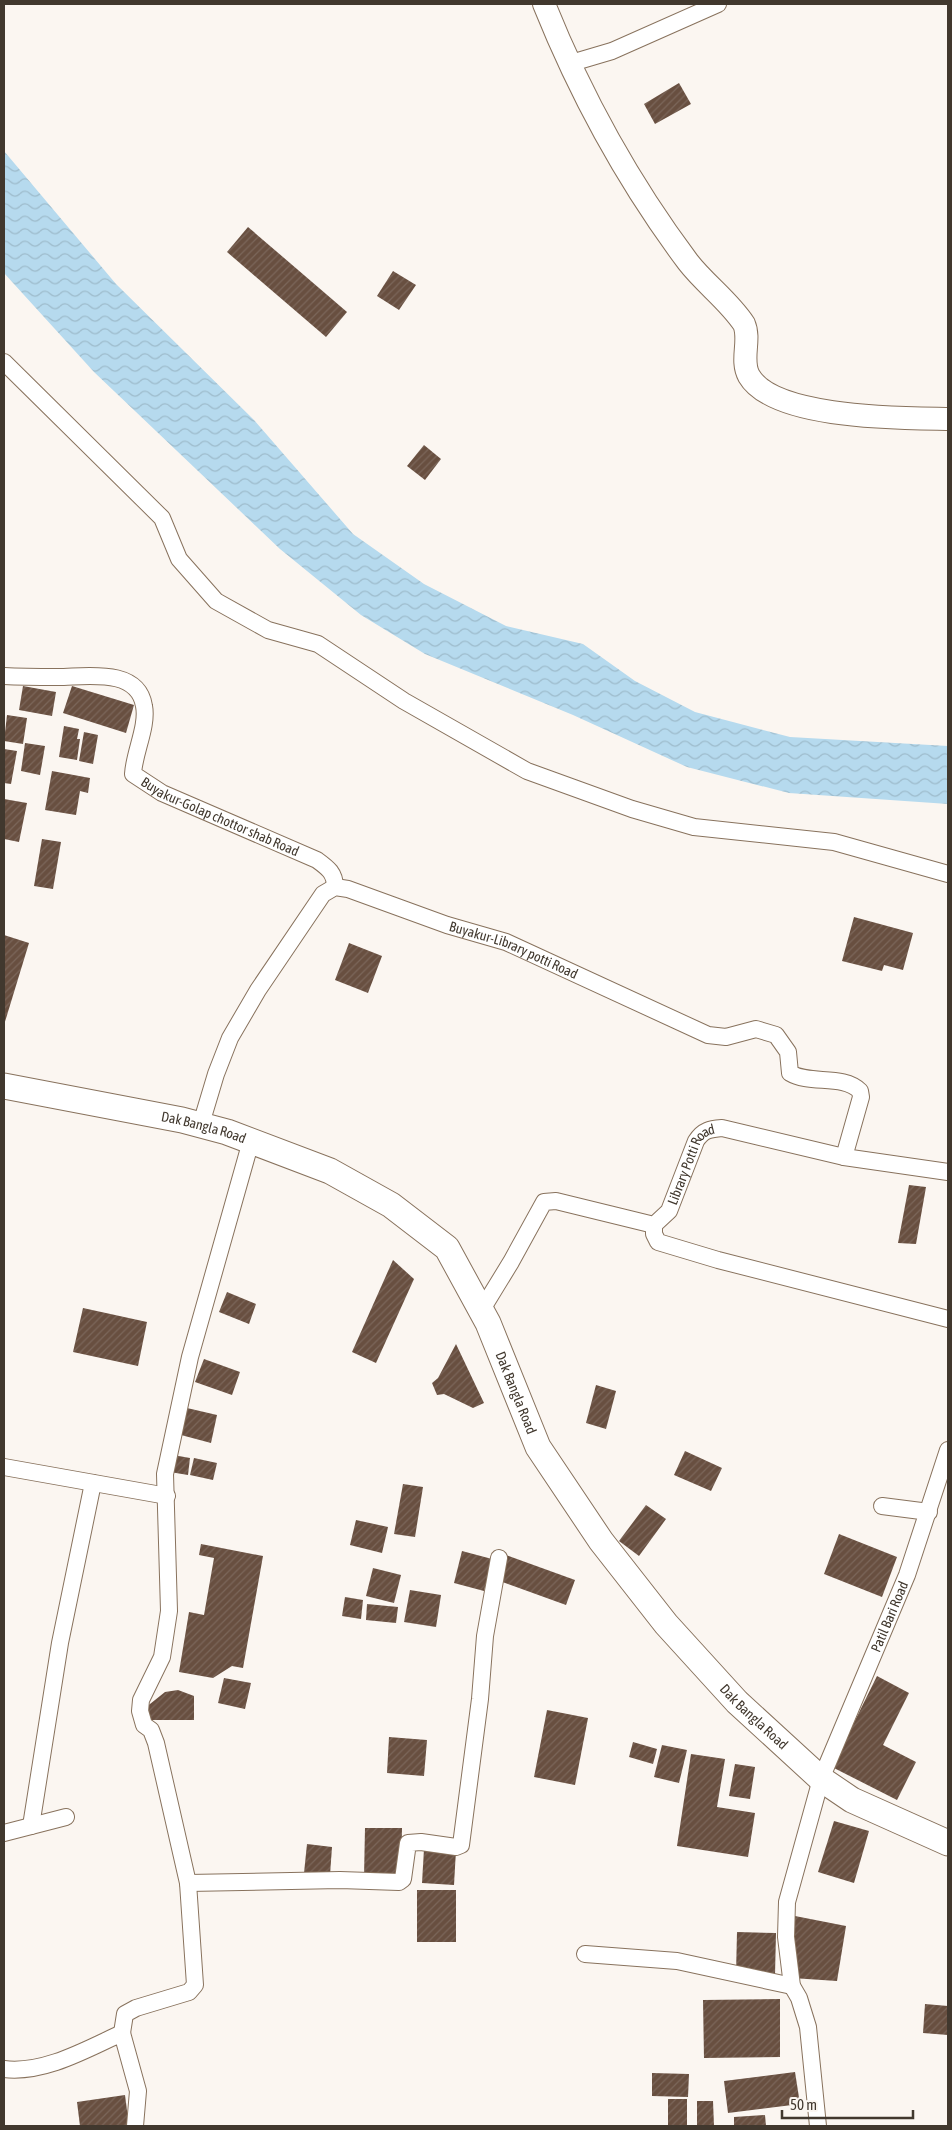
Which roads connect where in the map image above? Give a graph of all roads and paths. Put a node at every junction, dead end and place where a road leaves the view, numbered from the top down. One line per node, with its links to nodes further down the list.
1 (544, 4): 3 (street)
2 (718, 4): 3 (street)
3 (568, 64): 5 (street)
4 (4, 362): 7 (street)
5 (948, 419)
6 (4, 676): 8 (street, Buyakur-Golap chottor shab Road)
7 (948, 874)
8 (335, 887): 10 (street); 12 (street, Buyakur-Library potti Road)
9 (4, 1086): 10 (main road, Dak Bangla Road)
10 (201, 1124): 11 (main road, Dak Bangla Road)
11 (252, 1141): 15 (main road, Dak Bangla Road); 20 (street)
12 (844, 1157): 13 (street, Library Potti Road); 14 (street, Library Potti Road)
13 (948, 1172)
14 (654, 1225): 15 (street); 16 (street)
15 (481, 1311): 24 (main road, Dak Bangla Road)
16 (948, 1319)
17 (948, 1450): 22 (street, Patil Bari Road)
18 (4, 1467): 19 (street)
19 (93, 1483): 20 (street); 26 (street)
20 (167, 1496): 29 (street)
21 (882, 1506): 22 (street)
22 (929, 1512): 24 (street, Patil Bari Road)
23 (498, 1558): 29 (street)
24 (821, 1779): 28 (main road, Dak Bangla Road); 31 (street, Patil Bari Road)
25 (66, 1816): 26 (street)
26 (31, 1826): 27 (street)
27 (4, 1833)
28 (948, 1843)
29 (188, 1884): 32 (street)
30 (585, 1954): 31 (street)
31 (792, 1986): 35 (street, Patil Bari Road)
32 (122, 2033): 33 (street); 34 (street)
33 (4, 2069)
34 (135, 2126)
35 (818, 2126)

